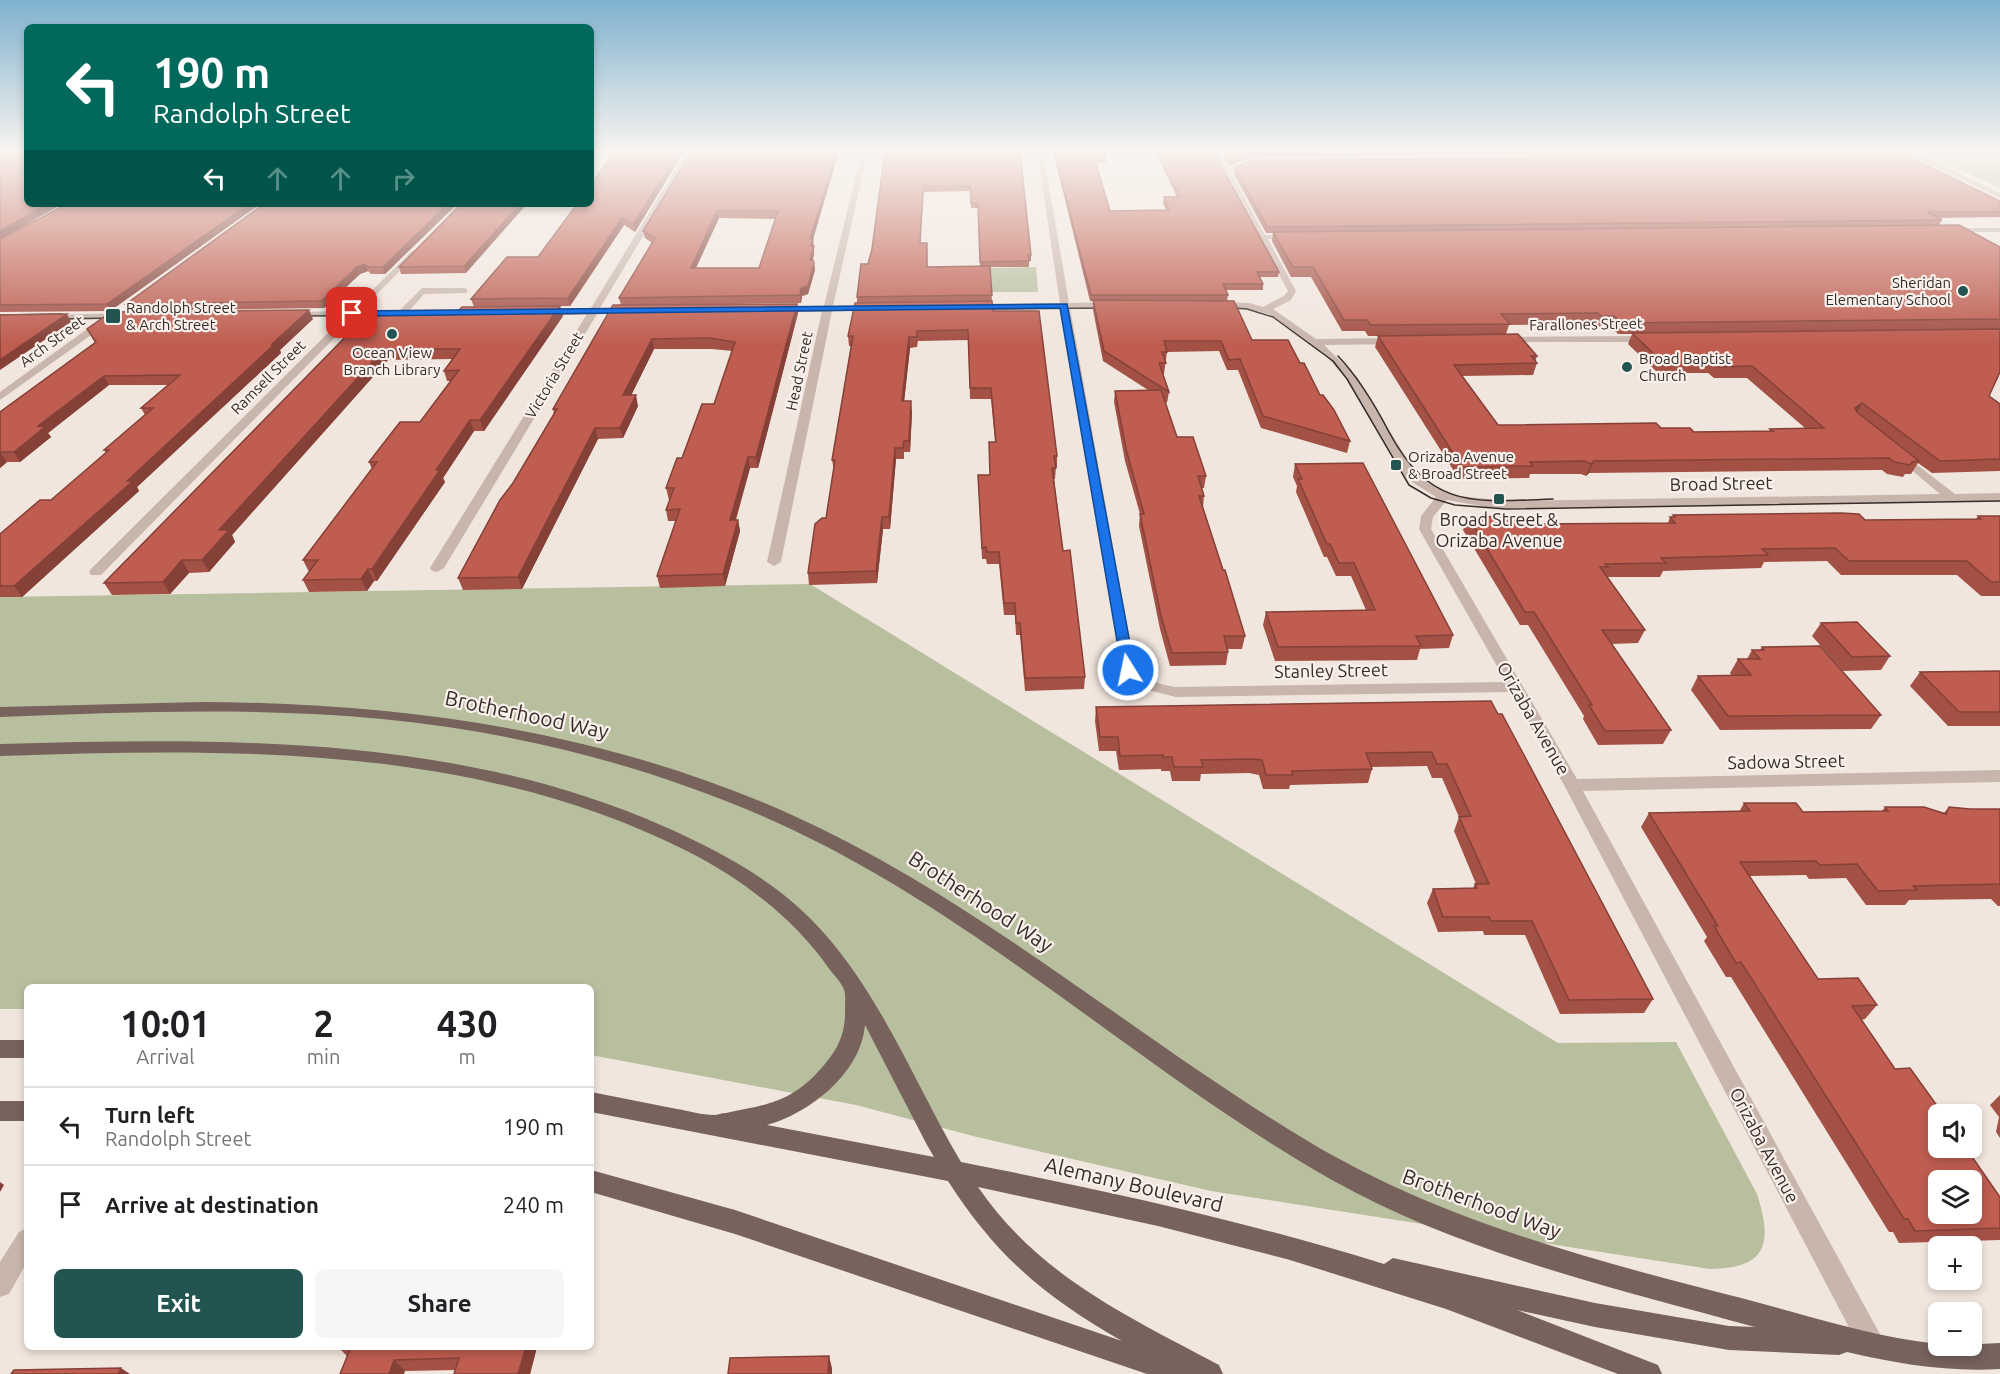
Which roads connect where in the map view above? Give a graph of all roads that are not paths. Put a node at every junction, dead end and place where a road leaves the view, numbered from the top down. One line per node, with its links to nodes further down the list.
1 (652, 215): 20 (street, Victoria Street)
2 (850, 215): 15 (street, Head Street)
3 (1050, 215): 13 (street)
4 (1251, 215): 8 (street)
5 (1940, 230): 6 (street)
6 (2000, 230)
7 (1297, 236): 8 (street)
8 (1263, 237): 18 (street)
9 (422, 244): 24 (street, Ramsell Street)
10 (129, 303): 27 (street, Arch Street)
11 (1127, 305): 13 (street)
12 (1206, 305): 18 (street)
13 (1064, 306): 14 (street); 44 (street, Stanley Street)
14 (956, 307)
15 (828, 308): 16 (street); 17 (street); 41 (street, Head Street)
16 (886, 308)
17 (771, 309)
18 (1266, 309): 34 (street)
19 (646, 310): 20 (street)
20 (593, 311): 23 (street); 42 (street, Victoria Street)
21 (443, 312): 22 (street); 25 (street); 25 (street)
22 (490, 312)
23 (537, 312)
24 (352, 313): 25 (street); 26 (street); 43 (street, Ramsell Street)
25 (402, 313)
26 (278, 314)
27 (112, 316): 28 (street); 29 (street); 36 (street, Arch Street)
28 (140, 316)
29 (35, 317)
30 (1665, 339): 32 (street, Farallones Street)
31 (1499, 340): 32 (street, Farallones Street)
32 (1534, 340): 35 (street)
33 (1407, 341): 34 (street)
34 (1316, 342): 38 (street)
35 (1544, 351)
36 (0, 397)
37 (1890, 448): 40 (street)
38 (1443, 497): 40 (street, Broad Street); 44 (street, Orizaba Avenue)
39 (2000, 497): 40 (street, Broad Street)
40 (1953, 498)
41 (774, 562)
42 (437, 568)
43 (96, 572)
44 (1517, 687): 48 (street, Orizaba Avenue)
45 (0, 712): 61 (main road, Brotherhood Way)
46 (0, 750): 49 (main road)
47 (2000, 776): 48 (street, Sadowa Street)
48 (1572, 785): 61 (street, Orizaba Avenue)
49 (854, 989): 55 (main road); 56 (main road)
50 (0, 1049): 51 (main road)
51 (24, 1049)
52 (594, 1103): 55 (main road, Alemany Boulevard)
53 (0, 1112): 54 (main road)
54 (24, 1112)
55 (708, 1125): 56 (main road, Alemany Boulevard)
56 (955, 1171): 58 (main road, Alemany Boulevard); 64 (main road)
57 (594, 1182): 63 (main road)
58 (1241, 1234): 61 (main road); 65 (main road, Alemany Boulevard)
59 (24, 1245): 60 (street)
60 (0, 1285)
61 (1872, 1345): 62 (main road)
62 (2000, 1356)
63 (1184, 1374)
64 (1210, 1374)
65 (1649, 1374)

